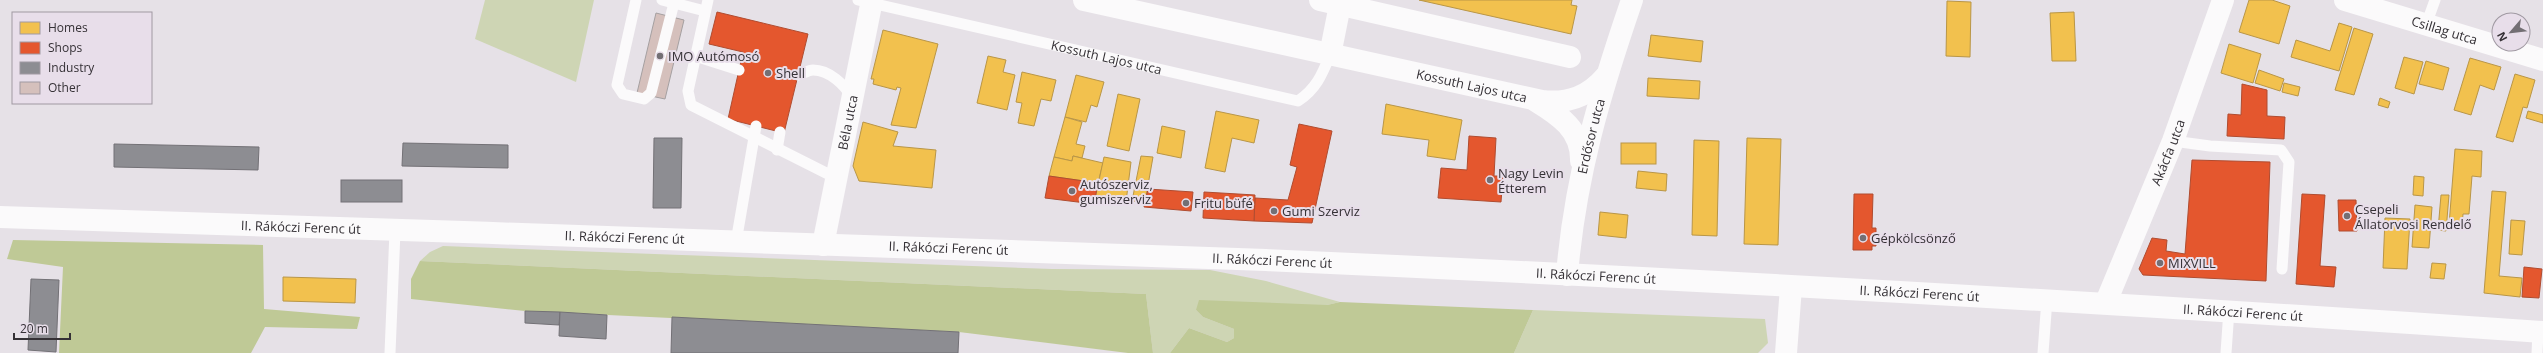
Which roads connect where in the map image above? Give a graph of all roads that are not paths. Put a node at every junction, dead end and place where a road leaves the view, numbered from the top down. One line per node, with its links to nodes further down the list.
1 (636, 0): 11 (lane)
2 (662, 0): 11 (lane)
3 (1084, 0): 14 (main road, Kossuth Lajos utca)
4 (1632, 0): 20 (main road, Erdősor utca)
5 (2218, 0): 6 (main road)
6 (2223, 0): 26 (main road, Akácfa utca)
7 (2345, 0): 13 (main road, Csillag utca)
8 (2435, 0): 13 (lane)
9 (867, 1): 14 (lane, Kossuth Lajos utca); 21 (main road, Béla utca)
10 (1330, 2): 14 (main road); 16 (main road)
11 (674, 3): 12 (lane)
12 (706, 5): 15 (lane)
13 (2426, 25): 17 (main road, Csillag utca)
14 (1330, 55): 22 (main road, Kossuth Lajos utca)
15 (696, 56): 18 (lane); 25 (lane)
16 (1570, 57)
17 (2543, 60)
18 (739, 70)
19 (798, 75): 21 (lane)
20 (1606, 76): 22 (main road, Kossuth Lajos utca); 28 (main road, Erdősor utca)
21 (852, 98): 29 (main road, Béla utca)
22 (1531, 98): 28 (main road)
23 (756, 126): 25 (lane)
24 (780, 132): 27 (lane)
25 (754, 138): 27 (lane); 32 (lane)
26 (2174, 141): 34 (lane); 38 (main road, Akácfa utca)
27 (777, 150): 29 (lane)
28 (1581, 168): 35 (main road, Erdősor utca)
29 (836, 178): 33 (main road, Béla utca)
30 (0, 217): 31 (main road, II. Rákóczi Ferenc út)
31 (395, 231): 32 (main road, II. Rákóczi Ferenc út); 42 (lane)
32 (736, 242): 33 (main road, II. Rákóczi Ferenc út)
33 (823, 245): 35 (main road, II. Rákóczi Ferenc út)
34 (2282, 269)
35 (1566, 275): 36 (main road, II. Rákóczi Ferenc út)
36 (1791, 287): 37 (main road, II. Rákóczi Ferenc út); 41 (main road)
37 (2047, 299): 38 (main road, II. Rákóczi Ferenc út); 43 (lane)
38 (2106, 302): 39 (main road, II. Rákóczi Ferenc út)
39 (2229, 310): 40 (main road, II. Rákóczi Ferenc út); 44 (lane)
40 (2539, 339)
41 (1783, 350)
42 (390, 353)
43 (2043, 353)
44 (2226, 353)

